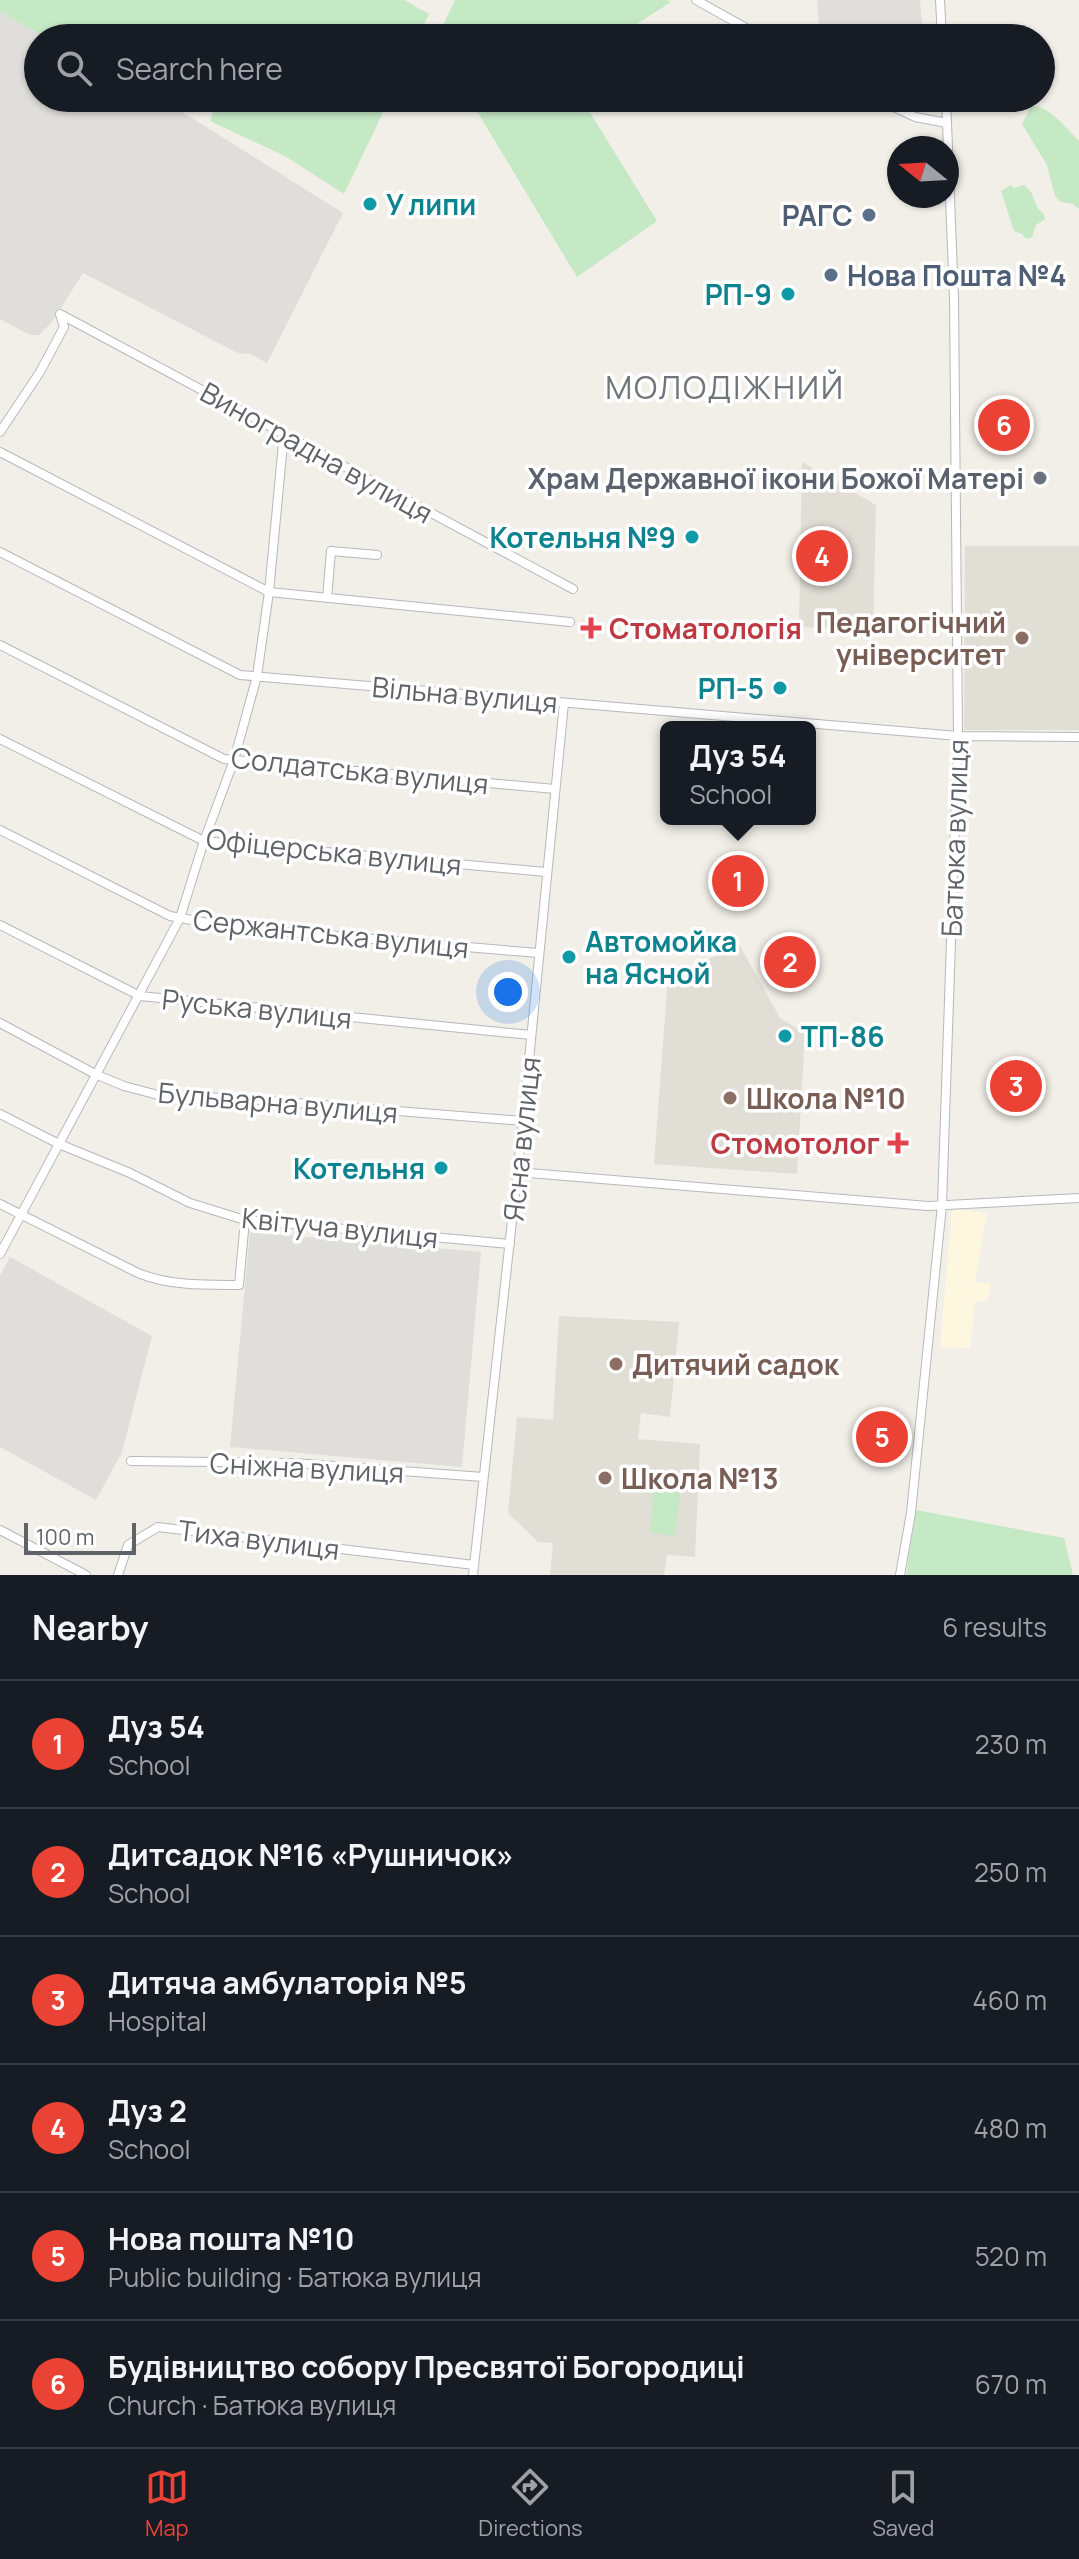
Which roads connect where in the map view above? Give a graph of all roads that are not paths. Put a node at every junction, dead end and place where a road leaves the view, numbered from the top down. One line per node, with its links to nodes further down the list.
1 (696, 0): 3 (street)
2 (940, 0): 4 (street)
3 (739, 24)
4 (941, 24)
5 (904, 112): 7 (street)
6 (947, 112): 7 (street, Батюка вулиця)
7 (947, 123): 22 (street, Батюка вулиця)
8 (0, 432): 9 (street, Виноградна вулиця)
9 (284, 433): 13 (street, Виноградна вулиця); 14 (street)
10 (0, 452): 14 (street)
11 (0, 552): 18 (street, Вільна вулиця)
12 (377, 555): 15 (street)
13 (573, 589)
14 (269, 592): 15 (street); 18 (street)
15 (327, 598): 16 (street)
16 (570, 622)
17 (0, 645): 25 (street, Солдатська вулиця)
18 (257, 676): 19 (street, Вільна вулиця); 25 (street)
19 (564, 703): 20 (street, Вільна вулиця); 26 (street, Ясна вулиця)
20 (779, 721)
21 (816, 724): 22 (street, Вільна вулиця)
22 (958, 736): 23 (street, Вільна вулиця); 43 (street, Батюка вулиця)
23 (1079, 737)
24 (0, 739): 28 (street, Офіцерська вулиця)
25 (234, 760): 26 (street, Солдатська вулиця); 28 (street)
26 (555, 789): 29 (street, Ясна вулиця)
27 (0, 830): 30 (street, Сержантська вулиця)
28 (204, 841): 29 (street, Офіцерська вулиця); 30 (street)
29 (546, 872): 32 (street, Ясна вулиця)
30 (180, 918): 32 (street, Сержантська вулиця); 33 (street)
31 (0, 925): 33 (street, Руська вулиця)
32 (538, 953): 35 (street, Ясна вулиця)
33 (140, 996): 35 (street, Руська вулиця); 36 (street)
34 (0, 1023): 36 (street, Бульварна вулиця)
35 (531, 1035): 38 (street, Ясна вулиця)
36 (95, 1074): 38 (street, Бульварна вулиця); 39 (street)
37 (0, 1114): 39 (street, Квітуча вулиця)
38 (523, 1121): 40 (street, Ясна вулиця)
39 (59, 1144): 44 (street); 45 (street, Квітуча вулиця)
40 (517, 1172): 43 (street); 46 (street, Ясна вулиця)
41 (1079, 1198): 43 (street)
42 (0, 1204): 44 (street)
43 (942, 1205): 55 (street, Батюка вулиця)
44 (21, 1214): 45 (street); 47 (street)
45 (245, 1220): 46 (street, Квітуча вулиця)
46 (510, 1244): 49 (street, Ясна вулиця)
47 (0, 1254)
48 (131, 1461): 49 (street, Сніжна вулиця)
49 (483, 1477): 51 (street, Ясна вулиця)
50 (0, 1530): 52 (street)
51 (474, 1565): 53 (street, Тиха вулиця); 54 (street, Ясна вулиця)
52 (86, 1575)
53 (118, 1575)
54 (473, 1575)
55 (900, 1575)

